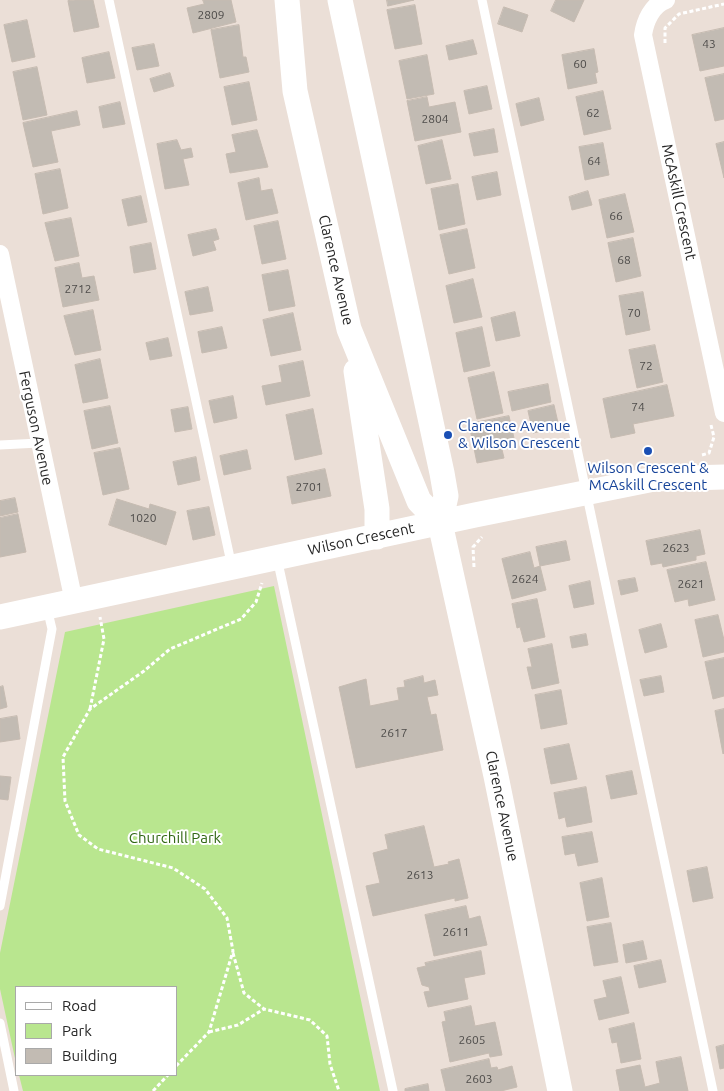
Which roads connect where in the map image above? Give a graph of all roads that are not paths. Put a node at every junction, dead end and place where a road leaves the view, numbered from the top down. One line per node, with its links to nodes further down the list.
1 (109, 0): 15 (lane)
2 (288, 0): 7 (main road, Clarence Avenue)
3 (340, 0): 13 (main road, Clarence Avenue)
4 (482, 0): 12 (lane)
5 (666, 0): 8 (street, McAskill Crescent)
6 (0, 254): 9 (street, Ferguson Avenue)
7 (349, 329): 13 (main road, Clarence Avenue); 14 (main road)
8 (724, 413)
9 (39, 443): 10 (lane); 17 (street, Ferguson Avenue)
10 (0, 445)
11 (724, 477): 12 (main road, Wilson Crescent)
12 (586, 493): 13 (main road, Wilson Crescent); 25 (lane)
13 (440, 523): 14 (main road, Wilson Crescent); 24 (main road, Clarence Avenue)
14 (377, 537): 16 (main road, Wilson Crescent)
15 (232, 567): 16 (main road, Wilson Crescent); 17 (main road, Wilson Crescent)
16 (279, 569): 23 (lane)
17 (86, 599): 18 (main road, Wilson Crescent)
18 (47, 608): 19 (main road, Wilson Crescent); 20 (lane)
19 (0, 617)
20 (0, 906)
21 (0, 1023): 22 (lane)
22 (14, 1091)
23 (393, 1091)
24 (560, 1091)
25 (713, 1091)

